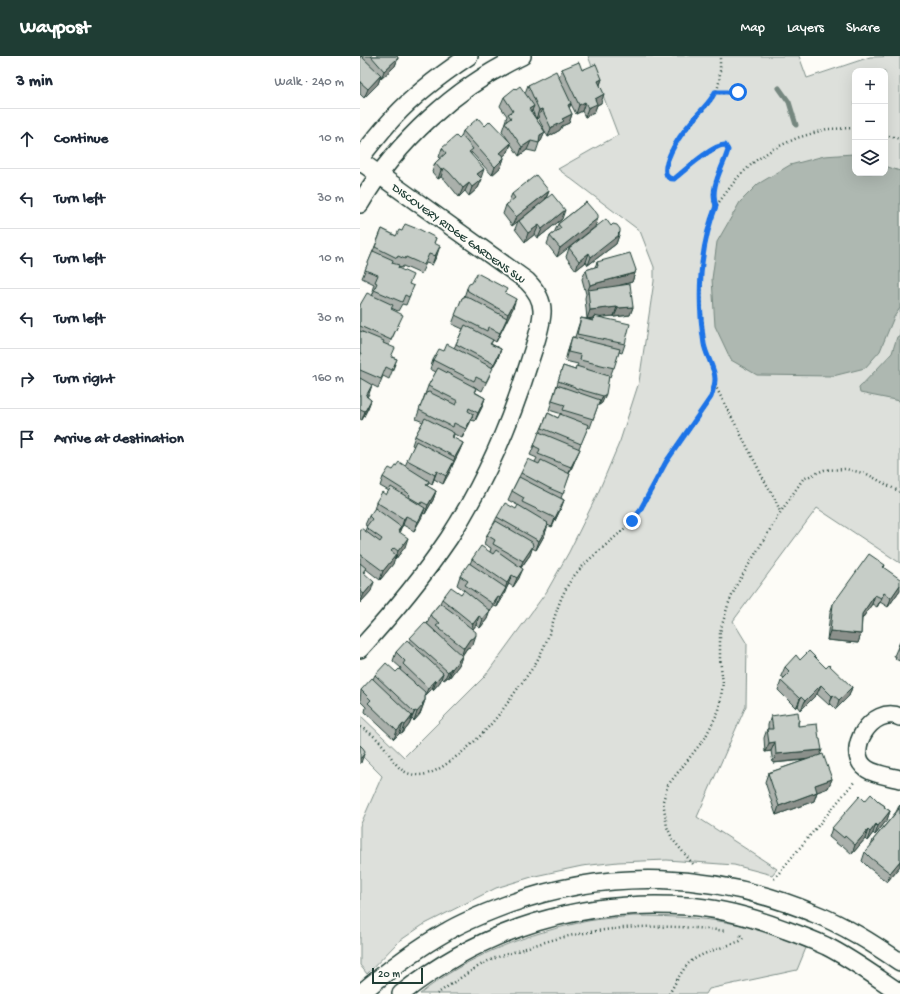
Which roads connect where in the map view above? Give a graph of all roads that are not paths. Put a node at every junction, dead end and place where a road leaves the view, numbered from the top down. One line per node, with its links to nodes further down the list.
1 (469, 56): 3 (street)
2 (522, 56): 5 (street)
3 (360, 158)
4 (360, 161): 5 (street, DISCOVERY RIDGE GARDENS SW)
5 (379, 175): 6 (street); 7 (street, DISCOVERY RIDGE GARDENS SW)
6 (360, 204)
7 (360, 648)
8 (900, 717): 9 (street)
9 (900, 779)
10 (900, 962): 11 (street)
11 (368, 991)
12 (900, 993): 13 (street)
13 (401, 994)

